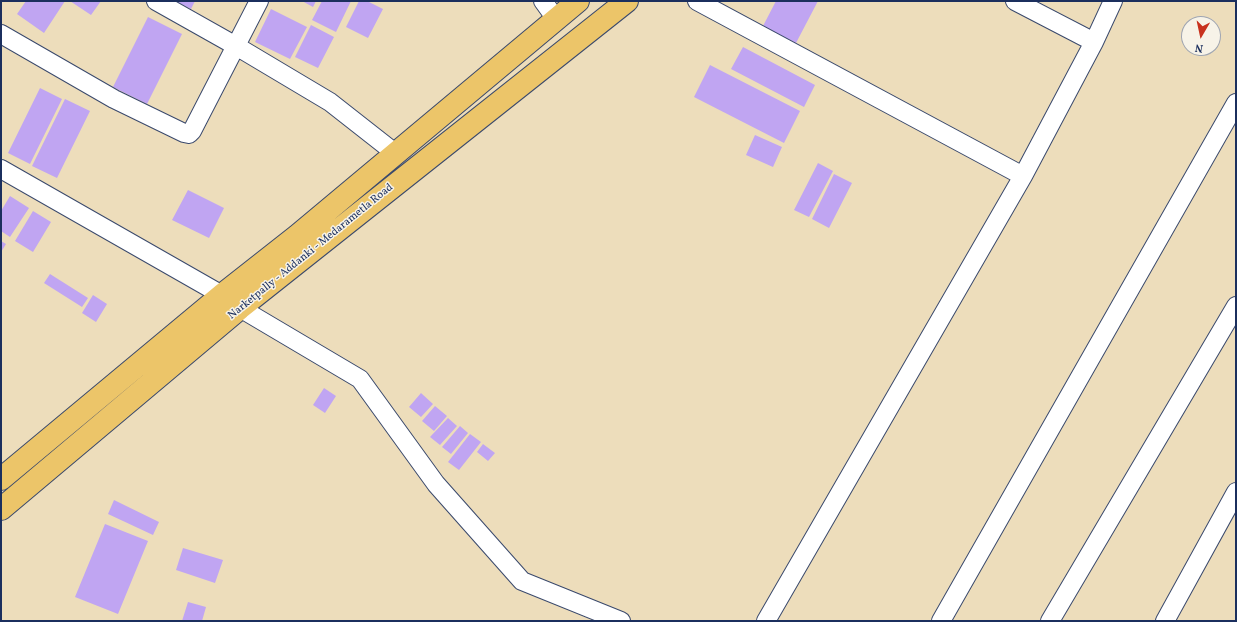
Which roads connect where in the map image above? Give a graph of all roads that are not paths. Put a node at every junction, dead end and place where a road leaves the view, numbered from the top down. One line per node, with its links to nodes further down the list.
1 (156, 1): 12 (street)
2 (259, 1): 12 (street)
3 (543, 1): 9 (street)
4 (578, 1): 9 (highway, Narketpally - Addanki - Medarametla Road)
5 (627, 1): 19 (highway, Narketpally - Addanki - Medarametla Road)
6 (697, 1): 16 (street)
7 (1015, 1): 11 (street)
8 (1113, 1): 11 (street)
9 (556, 19): 14 (highway, Narketpally - Addanki - Medarametla Road)
10 (1, 34): 12 (street)
11 (1094, 42): 16 (street)
12 (236, 46): 14 (street)
13 (1236, 103): 25 (street)
14 (396, 153): 17 (highway, Narketpally - Addanki - Medarametla Road)
15 (1, 169): 17 (street)
16 (1023, 176): 24 (street)
17 (222, 295): 20 (highway, Narketpally - Addanki - Medarametla Road)
18 (1236, 306): 26 (street)
19 (240, 308): 22 (highway, Narketpally - Addanki - Medarametla Road); 23 (street)
20 (1, 479)
21 (1236, 492): 27 (street)
22 (1, 509)
23 (621, 621)
24 (766, 621)
25 (941, 621)
26 (1050, 621)
27 (1165, 621)

